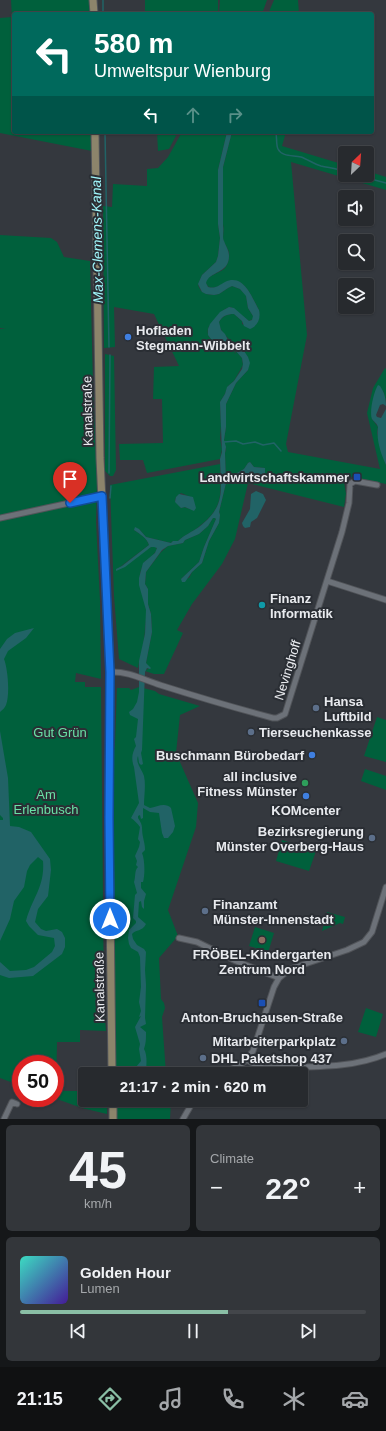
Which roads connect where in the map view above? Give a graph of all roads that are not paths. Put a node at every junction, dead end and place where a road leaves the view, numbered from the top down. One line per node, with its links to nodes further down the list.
1 (93, 0): 2 (main road)
2 (94, 12)
3 (95, 134): 5 (main road, Kanalstraße)
4 (377, 485): 7 (street, Nevinghoff)
5 (102, 496): 6 (street); 9 (main road, Kanalstraße)
6 (0, 518)
7 (327, 581): 8 (street); 9 (street, Nevinghoff)
8 (386, 600)
9 (110, 672): 15 (main road, Kanalstraße)
10 (386, 887): 12 (street)
11 (179, 938): 12 (street)
12 (279, 978): 14 (street)
13 (386, 1054): 14 (street)
14 (247, 1060): 16 (street)
15 (112, 1067)
16 (236, 1067)
17 (12, 1102): 20 (street)
18 (112, 1107): 21 (main road)
19 (190, 1107): 22 (street)
20 (4, 1119)
21 (113, 1119)
22 (183, 1119)

